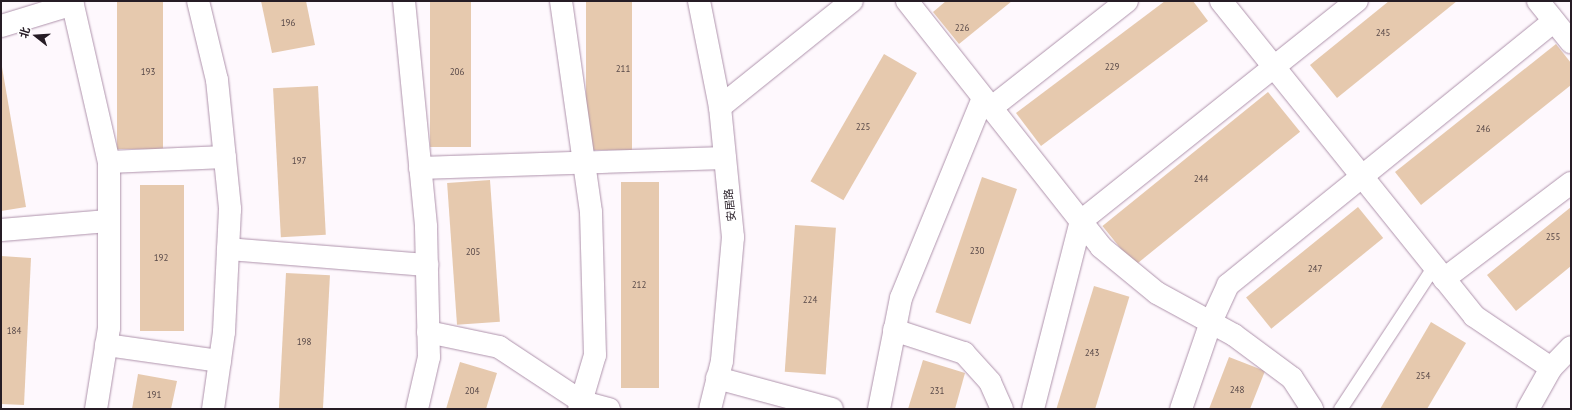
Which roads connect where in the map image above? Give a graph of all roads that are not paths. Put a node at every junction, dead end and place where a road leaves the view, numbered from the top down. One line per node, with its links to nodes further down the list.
1 (198, 1): 18 (street)
2 (404, 1): 22 (street)
3 (561, 1): 21 (street)
4 (700, 1): 17 (street, 安居路)
5 (852, 1): 17 (street)
6 (907, 1): 16 (street)
7 (1127, 1): 16 (street)
8 (1221, 1): 15 (street)
9 (1357, 1): 15 (street)
10 (1538, 1): 12 (street)
11 (72, 2): 13 (street); 20 (street)
12 (1554, 21): 14 (street); 23 (street)
13 (1, 26)
14 (1571, 42)
15 (1274, 67): 23 (street); 26 (street)
16 (987, 103): 26 (street); 32 (street)
17 (720, 107): 19 (street, 安居路)
18 (225, 157): 20 (street); 28 (street)
19 (725, 158): 21 (street); 38 (street, 安居路)
20 (109, 162): 25 (street)
21 (584, 163): 22 (street); 39 (street)
22 (420, 168): 29 (street)
23 (1362, 176): 30 (street); 31 (street)
24 (1571, 183): 30 (street)
25 (109, 221): 27 (street); 34 (street)
26 (1081, 221): 31 (street); 48 (street)
27 (1, 230)
28 (228, 249): 29 (street); 36 (street)
29 (427, 265): 33 (street)
30 (1439, 272): 37 (street); 51 (lane)
31 (1211, 322): 49 (street); 50 (street)
32 (894, 330): 46 (street); 47 (street)
33 (428, 332): 39 (street); 42 (street)
34 (106, 345): 36 (street); 40 (street)
35 (1571, 346): 37 (street)
36 (220, 361): 41 (street)
37 (1551, 368): 52 (street)
38 (718, 378): 44 (street, 安居路); 45 (street)
39 (580, 405): 43 (street)
40 (96, 409)
41 (213, 409)
42 (417, 409)
43 (609, 409)
44 (710, 409)
45 (832, 409)
46 (879, 409)
47 (1002, 409)
48 (1033, 409)
49 (1181, 409)
50 (1312, 409)
51 (1340, 409)
52 (1528, 409)

